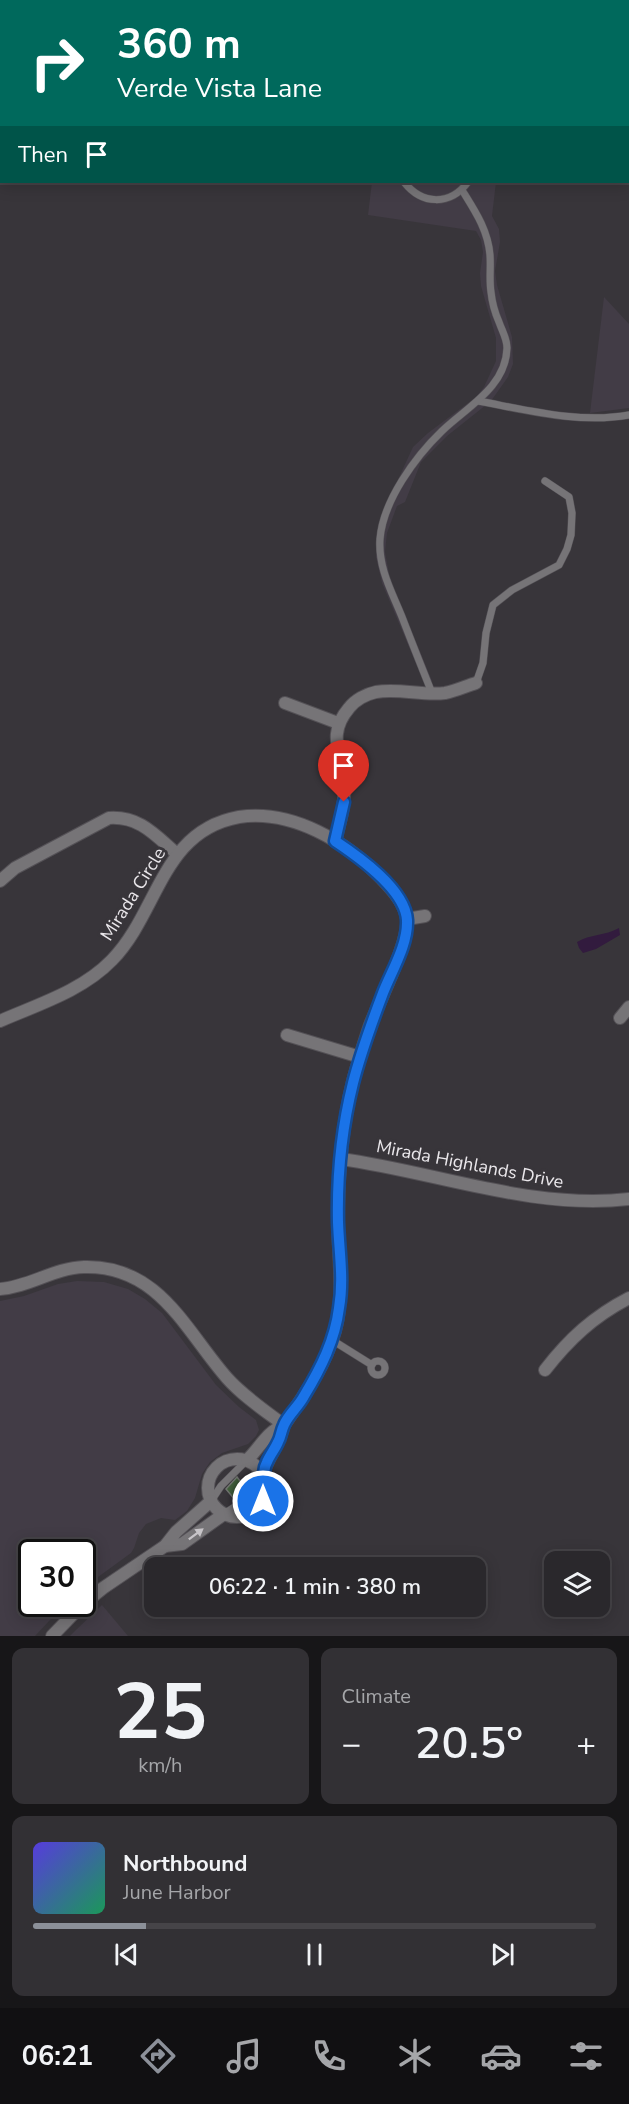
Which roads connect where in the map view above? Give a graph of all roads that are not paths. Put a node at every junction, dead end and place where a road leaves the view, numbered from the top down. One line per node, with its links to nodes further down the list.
1 (405, 183): 3 (lane)
2 (467, 183): 3 (lane)
3 (462, 190): 4 (lane)
4 (478, 401): 5 (lane); 8 (lane)
5 (629, 415)
6 (546, 481): 7 (lane)
7 (476, 683): 8 (street)
8 (432, 693): 10 (street)
9 (285, 703): 10 (street)
10 (338, 723): 11 (street)
11 (335, 841): 12 (street, Mirada Circle); 15 (street, Mirada Circle)
12 (177, 854): 13 (street); 18 (street, Mirada Circle)
13 (0, 881)
14 (425, 916): 15 (street)
15 (407, 919): 20 (street)
16 (629, 1007): 17 (street)
17 (620, 1018)
18 (0, 1021)
19 (287, 1035): 20 (street)
20 (360, 1057): 21 (street)
21 (340, 1160): 22 (street, Mirada Highlands Drive); 25 (street)
22 (629, 1199)
23 (0, 1289): 28 (street)
24 (629, 1298): 27 (street)
25 (332, 1340): 26 (lane); 28 (street)
26 (372, 1365)
27 (545, 1370)
28 (284, 1425): 29 (street); 30 (street)
29 (247, 1461): 30 (street); 31 (street)
30 (263, 1474): 32 (street)
31 (211, 1501): 32 (street); 33 (street)
32 (224, 1514): 33 (street, one-way to 32)
33 (165, 1546): 34 (street)
34 (52, 1636)

